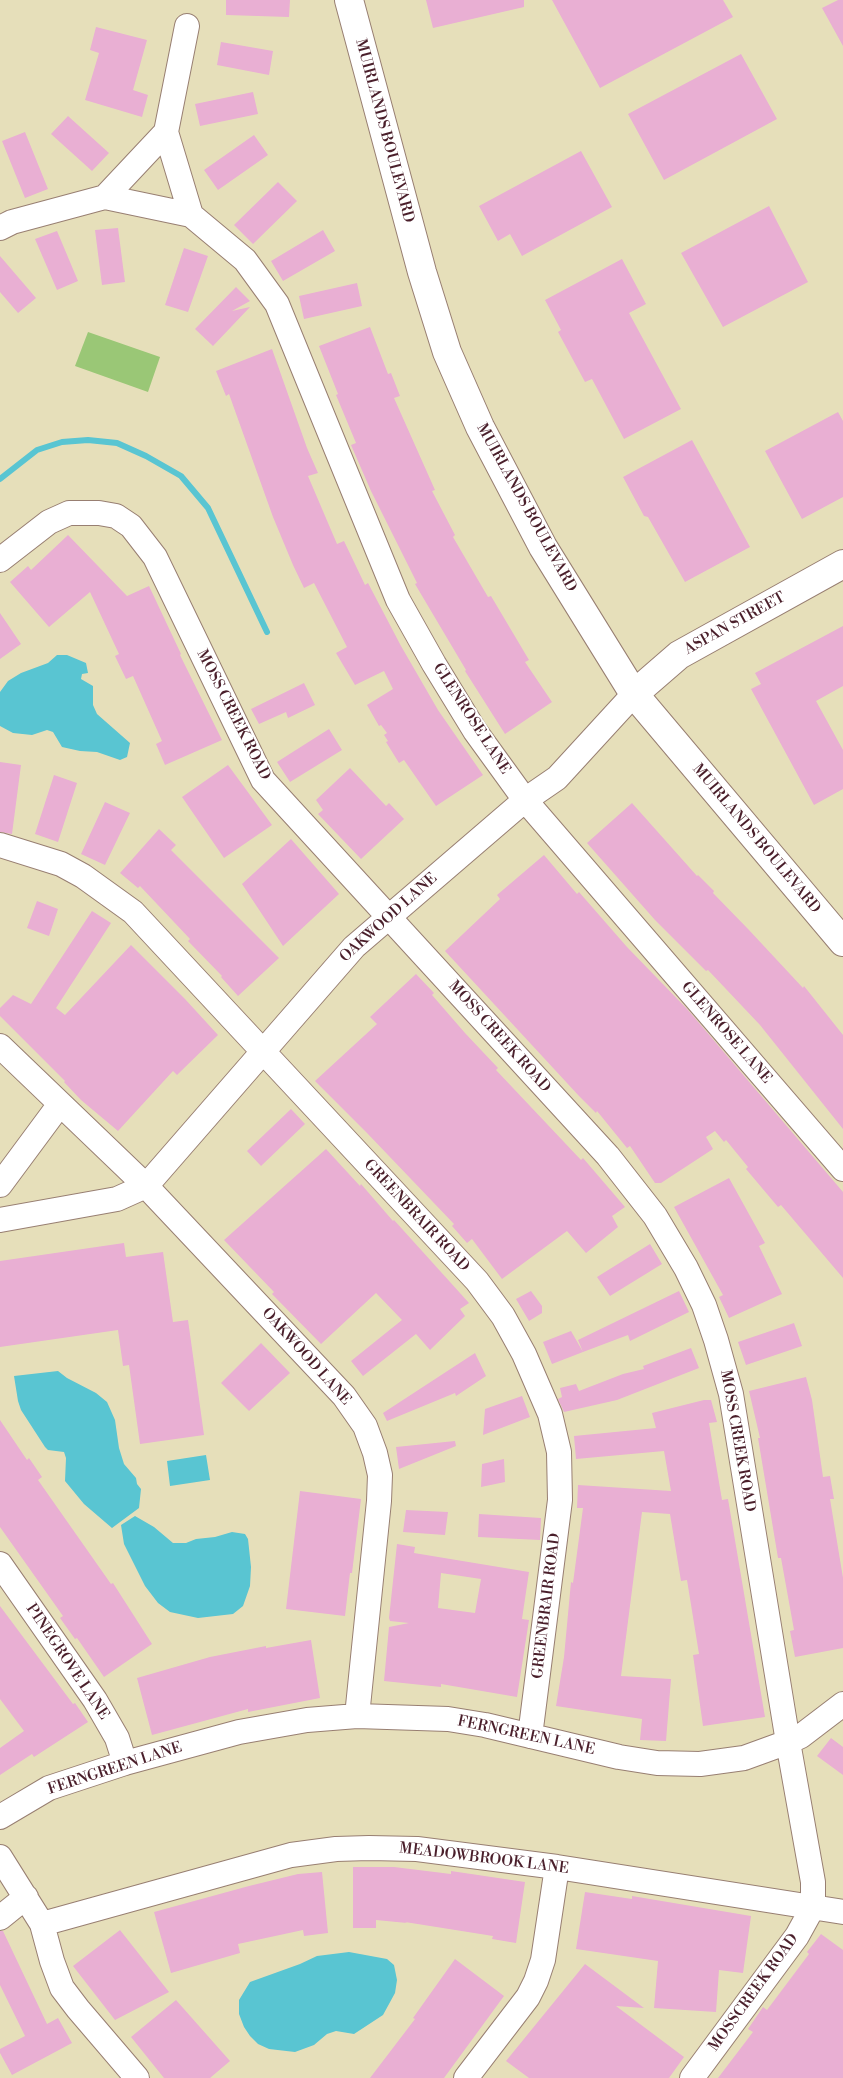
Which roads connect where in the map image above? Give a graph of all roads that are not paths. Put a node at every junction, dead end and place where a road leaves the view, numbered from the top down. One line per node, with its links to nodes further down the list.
1 (349, 0): 9 (main road, MUIRLANDS BOULEVARD)
2 (187, 26): 3 (street)
3 (166, 132): 4 (street); 5 (street)
4 (105, 197): 5 (street, GLENROSE LANE); 6 (street, GLENROSE LANE)
5 (191, 216): 10 (street, GLENROSE LANE)
6 (0, 228)
7 (0, 560): 12 (street, MOSS CREEK ROAD)
8 (843, 564): 9 (main road, ASPAN STREET)
9 (634, 694): 10 (street, OAKWOOD LANE); 13 (main road, MUIRLANDS BOULEVARD)
10 (525, 800): 12 (street, OAKWOOD LANE); 17 (street, GLENROSE LANE)
11 (0, 845): 15 (street, GREENBRAIR ROAD)
12 (389, 916): 15 (street, OAKWOOD LANE); 25 (street, MOSS CREEK ROAD)
13 (843, 942)
14 (0, 1046): 16 (street, OAKWOOD LANE)
15 (263, 1051): 19 (street, OAKWOOD LANE); 24 (street, GREENBRAIR ROAD)
16 (60, 1104): 18 (street); 19 (street, OAKWOOD LANE)
17 (843, 1169)
18 (0, 1185)
19 (146, 1186): 20 (street); 23 (street, OAKWOOD LANE)
20 (0, 1220)
21 (0, 1564): 26 (street, PINEGROVE LANE)
22 (843, 1704): 25 (street, FERNGREEN LANE)
23 (356, 1716): 24 (street, FERNGREEN LANE); 26 (street, FERNGREEN LANE)
24 (530, 1736): 25 (street, FERNGREEN LANE)
25 (788, 1742): 31 (street)
26 (125, 1763): 27 (street, FERNGREEN LANE)
27 (0, 1817)
28 (0, 1857): 30 (street)
29 (557, 1867): 31 (street, MEADOWBROOK LANE); 34 (street, MEADOWBROOK LANE); 36 (street)
30 (26, 1897): 33 (street); 34 (street)
31 (813, 1907): 32 (street, MEADOWBROOK LANE); 37 (street, MOSSCREEK ROAD)
32 (843, 1912)
33 (0, 1918)
34 (42, 1924): 35 (street)
35 (138, 2078)
36 (466, 2078)
37 (692, 2078)

